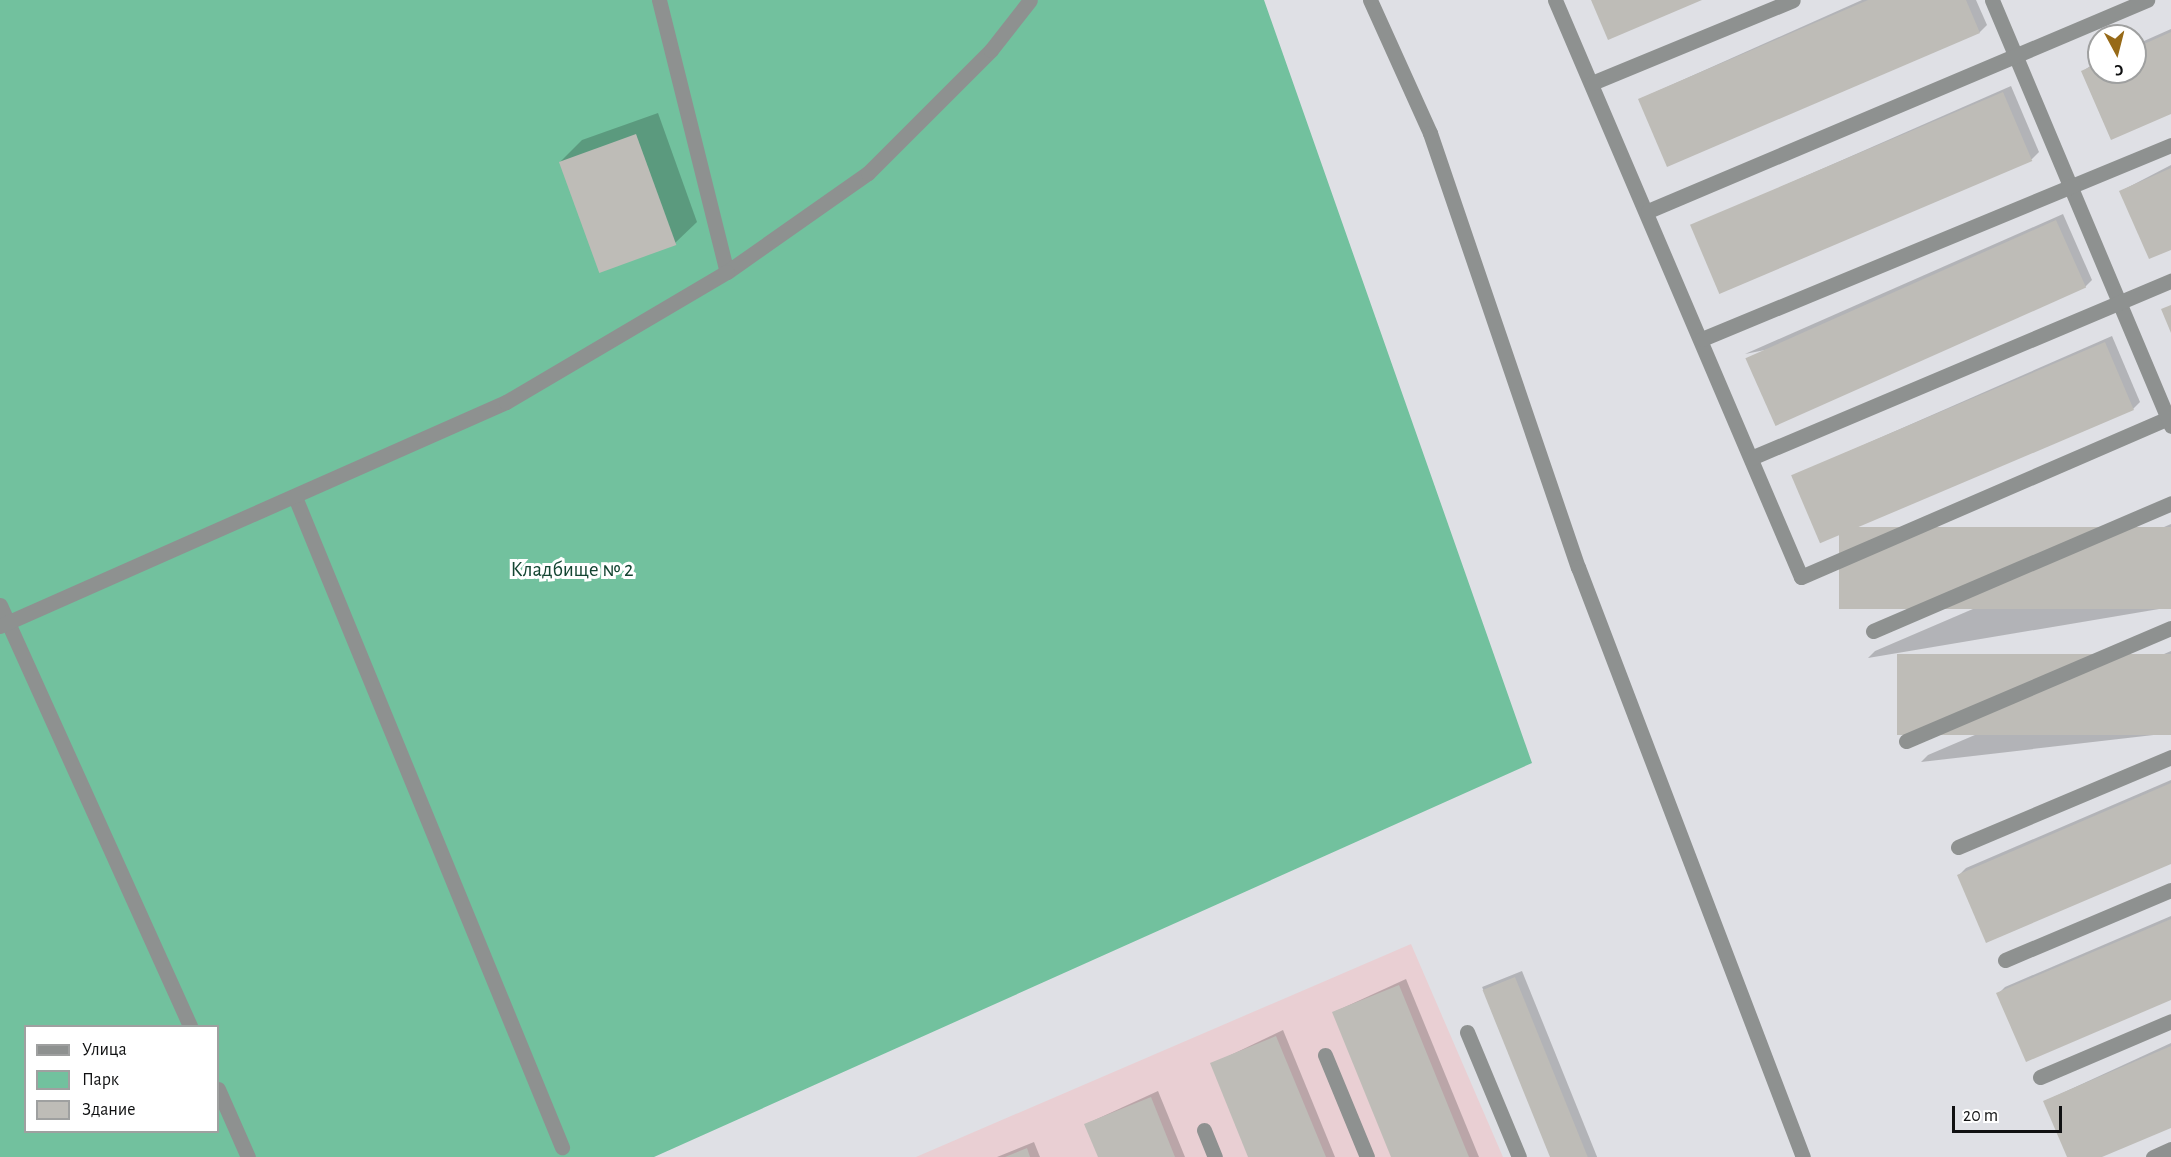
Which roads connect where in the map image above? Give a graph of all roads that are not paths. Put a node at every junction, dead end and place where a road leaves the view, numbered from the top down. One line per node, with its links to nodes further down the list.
1 (659, 0): 13 (street)
2 (1030, 0): 13 (street)
3 (1370, 0): 43 (street)
4 (1555, 0): 9 (street)
5 (1793, 0): 9 (street)
6 (1992, 0): 8 (street)
7 (2147, 0): 8 (street)
8 (2015, 54): 11 (street); 12 (street)
9 (1592, 83): 12 (street)
10 (2171, 145): 11 (street)
11 (2071, 187): 15 (street); 16 (street)
12 (1648, 211): 16 (street)
13 (727, 272): 19 (street)
14 (2171, 282): 15 (street)
15 (2119, 303): 17 (street); 18 (street)
16 (1702, 339): 18 (street)
17 (2170, 420): 18 (street)
18 (1751, 458)
19 (295, 497): 22 (street); 37 (street)
20 (2171, 503): 24 (street)
21 (0, 605): 22 (street)
22 (4, 624): 31 (street)
23 (2171, 628): 25 (street)
24 (1873, 631)
25 (1906, 741)
26 (2171, 757): 27 (street)
27 (1958, 847)
28 (2171, 890): 29 (street)
29 (2006, 960)
30 (2171, 1022): 34 (street)
31 (190, 1025)
32 (1467, 1032): 42 (street)
33 (1325, 1055): 41 (street)
34 (2040, 1077)
35 (219, 1091): 39 (street)
36 (1204, 1130): 40 (street)
37 (562, 1147)
38 (2171, 1149): 44 (street)
39 (248, 1157)
40 (1215, 1157)
41 (1367, 1157)
42 (1519, 1157)
43 (1803, 1157)
44 (2153, 1157)

